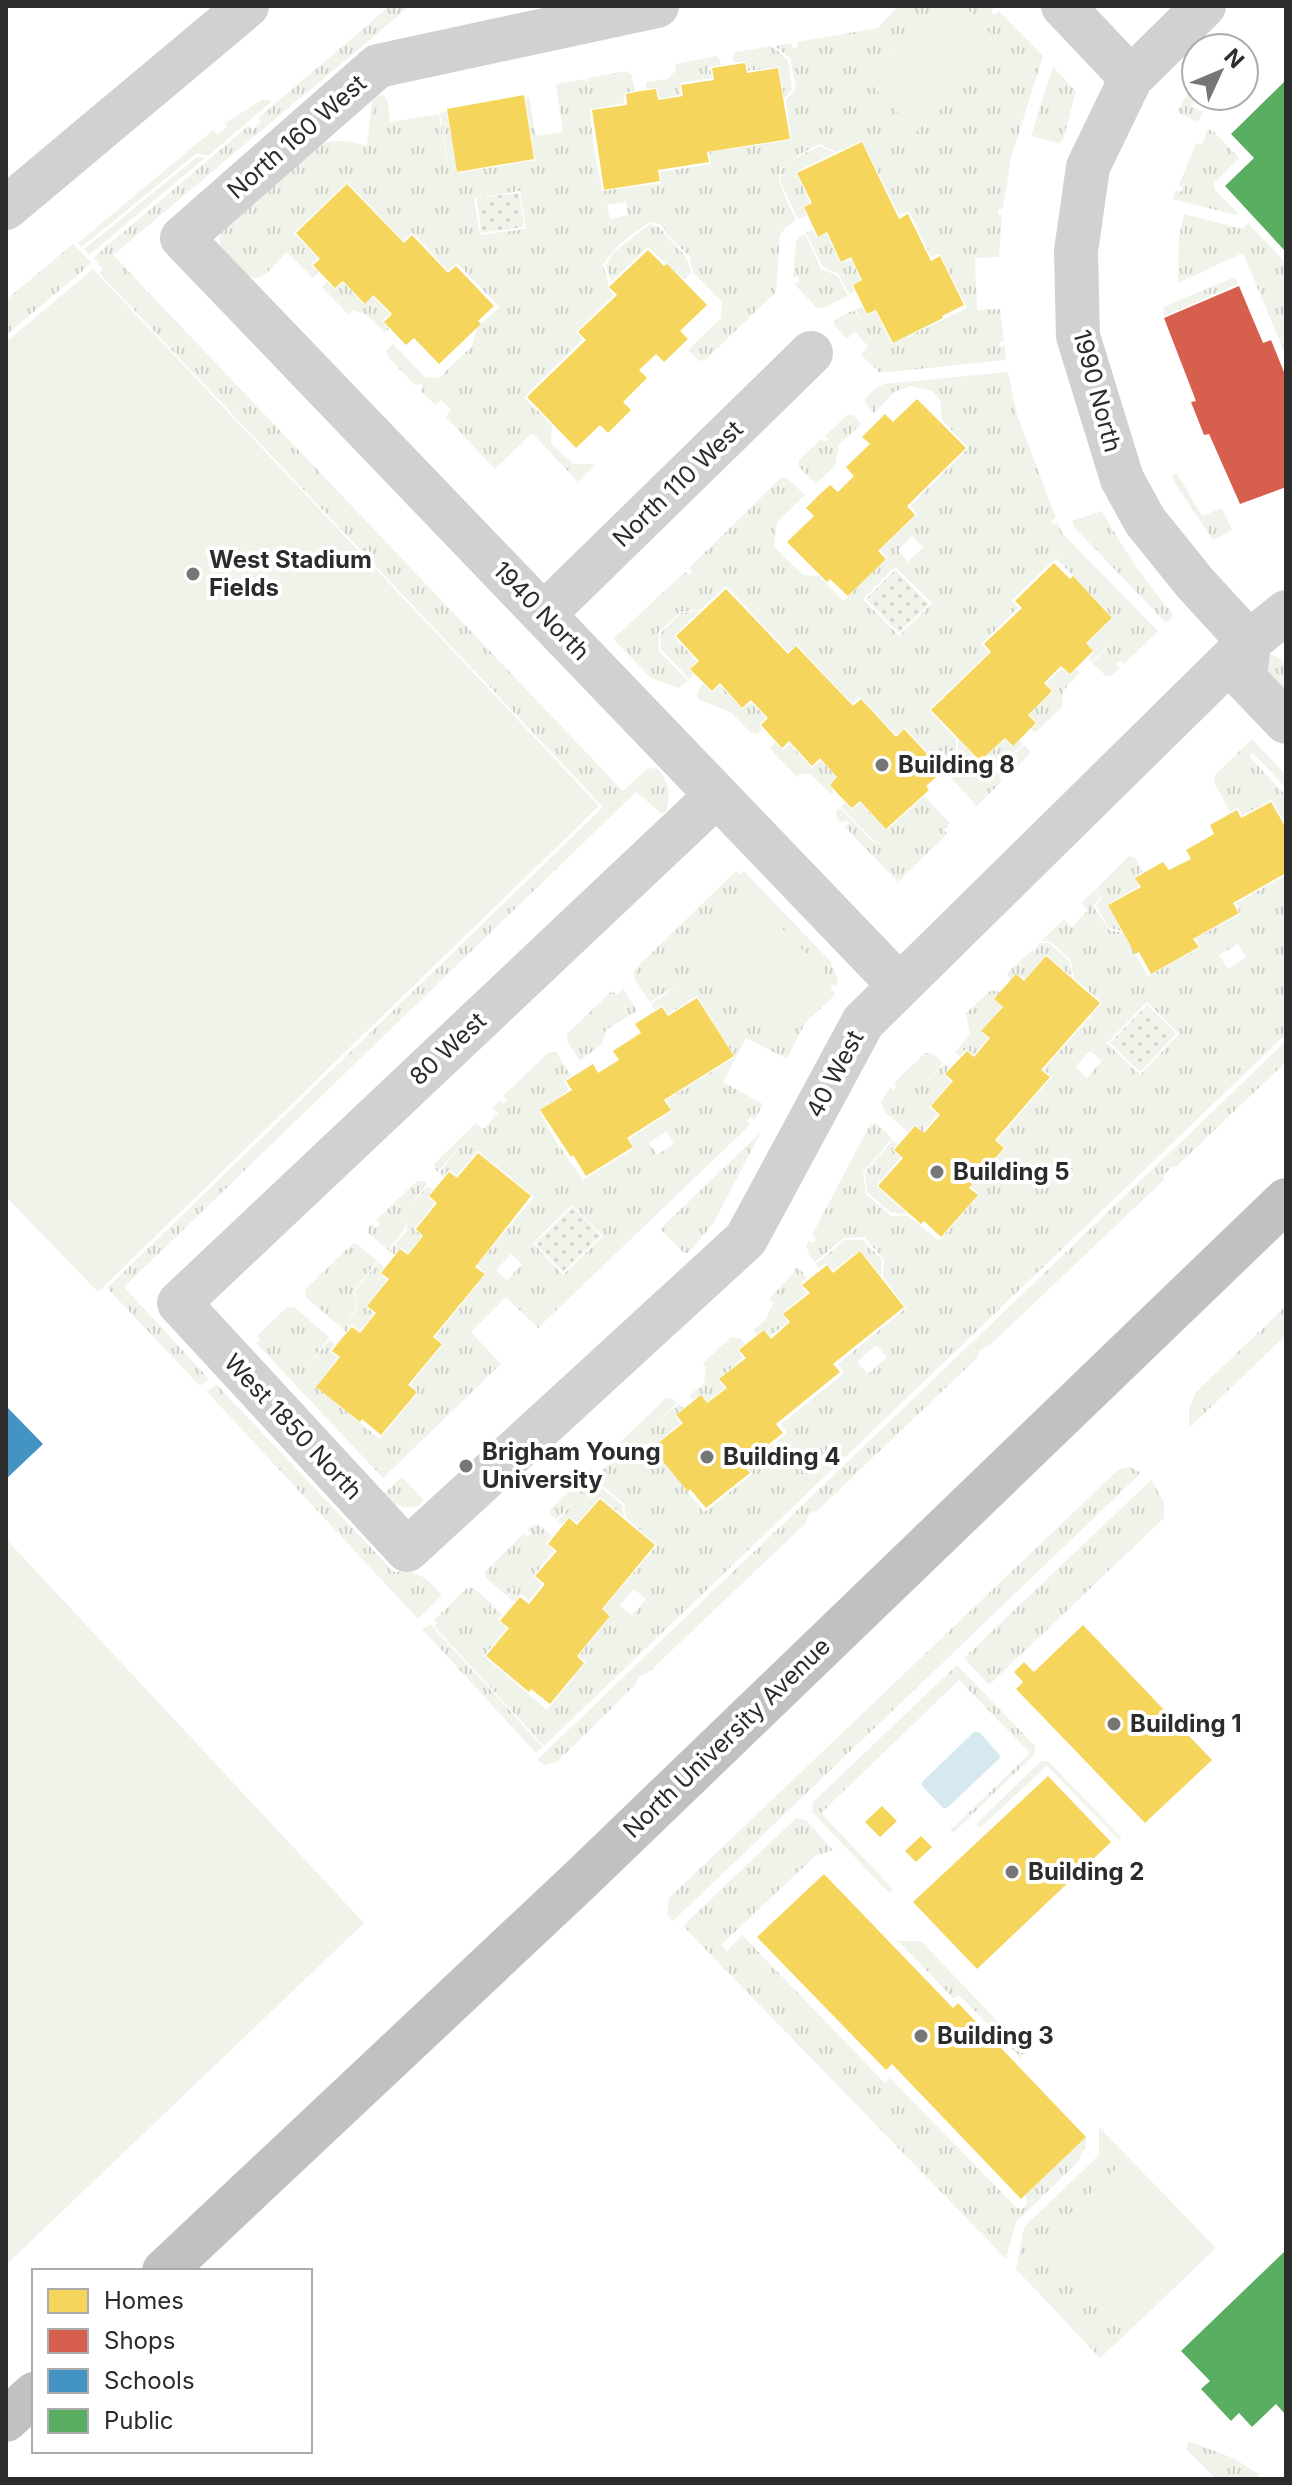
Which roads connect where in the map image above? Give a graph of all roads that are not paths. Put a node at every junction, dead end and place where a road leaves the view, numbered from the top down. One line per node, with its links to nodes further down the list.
1 (247, 6): 6 (street)
2 (657, 6): 7 (street, North 160 West)
3 (1063, 6): 5 (street)
4 (1204, 6): 5 (street, 1990 North)
5 (1131, 78): 11 (street, 1990 North)
6 (6, 208)
7 (182, 238): 10 (street, 1940 North)
8 (811, 353): 10 (street, North 110 West)
9 (1286, 612): 11 (street, 40 West)
10 (544, 614): 13 (street, 1940 North)
11 (1268, 640): 12 (street); 14 (street, 40 West)
12 (1286, 722)
13 (717, 795): 14 (street, 1940 North); 16 (street, 80 West)
14 (899, 985): 17 (street, 40 West)
15 (1286, 1200): 18 (highway, North University Avenue)
16 (179, 1303): 17 (street, West 1850 North)
17 (407, 1550)
18 (166, 2269)
19 (32, 2396): 20 (highway)
20 (6, 2420)

